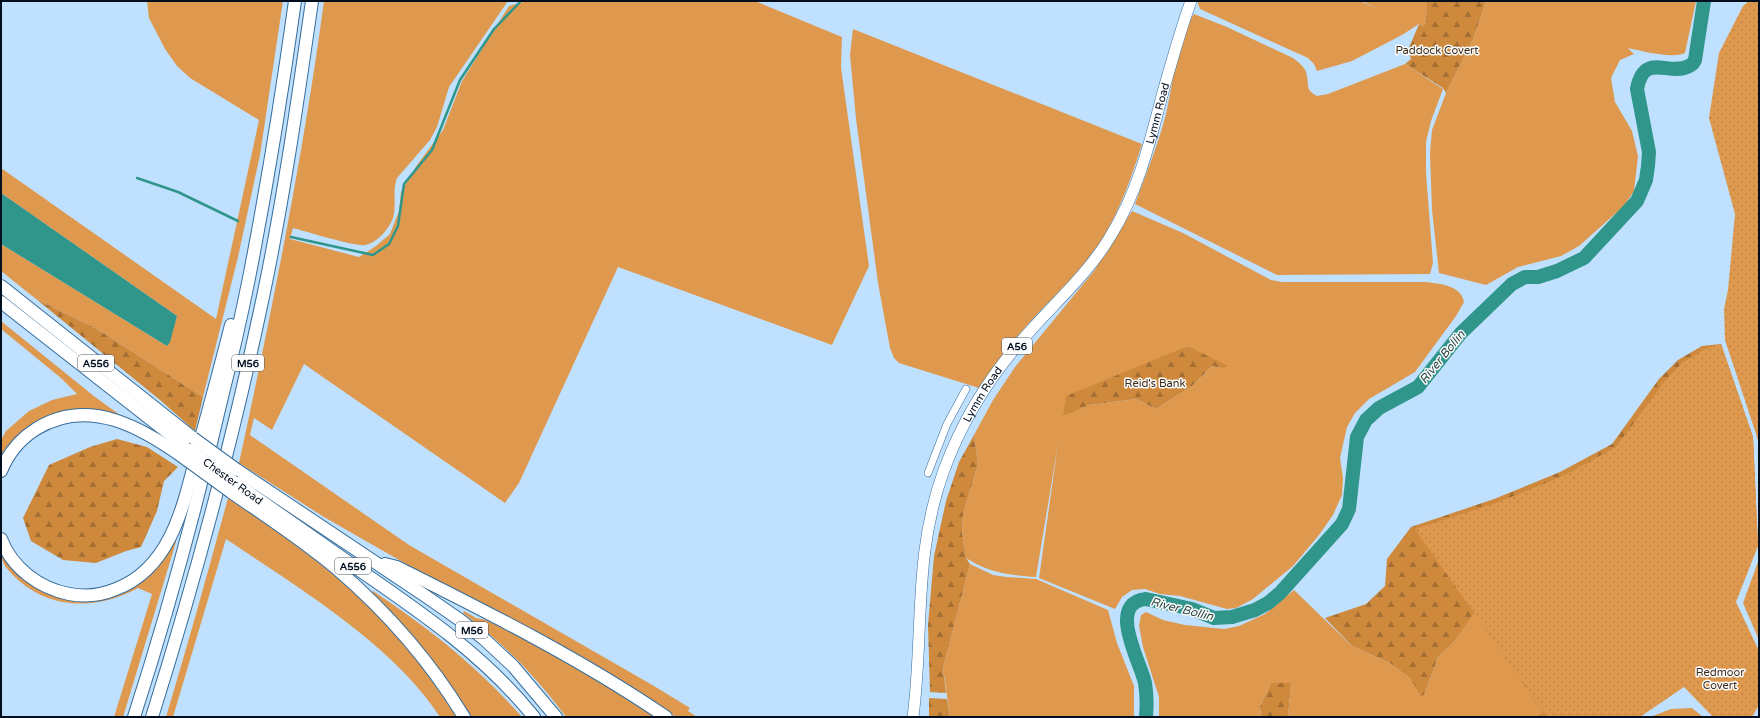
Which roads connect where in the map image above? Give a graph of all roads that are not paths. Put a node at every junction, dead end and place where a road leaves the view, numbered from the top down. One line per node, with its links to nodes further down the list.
1 (295, 1): 4 (highway, M56)
2 (312, 1): 17 (highway, M56)
3 (1190, 1): 15 (main road, Lymm Road / A56)
4 (265, 190): 12 (highway); 16 (highway, M56)
5 (1, 286): 8 (highway, Chester Road / A556)
6 (1, 302): 8 (highway, Chester Road / A556)
7 (966, 389): 10 (street)
8 (187, 450): 9 (highway); 11 (highway, A556, bridge); 11 (highway, Chester Road / A556, bridge)
9 (1, 471)
10 (928, 473)
11 (234, 481): 13 (highway, Chester Road / A556); 14 (highway, Chester Road / A556); 18 (highway, A556)
12 (1, 539)
13 (372, 561): 20 (highway, M56); 21 (highway)
14 (471, 651): 19 (highway, M56)
15 (913, 716)
16 (134, 717)
17 (152, 717)
18 (464, 717)
19 (534, 717)
20 (556, 717)
21 (666, 717)

